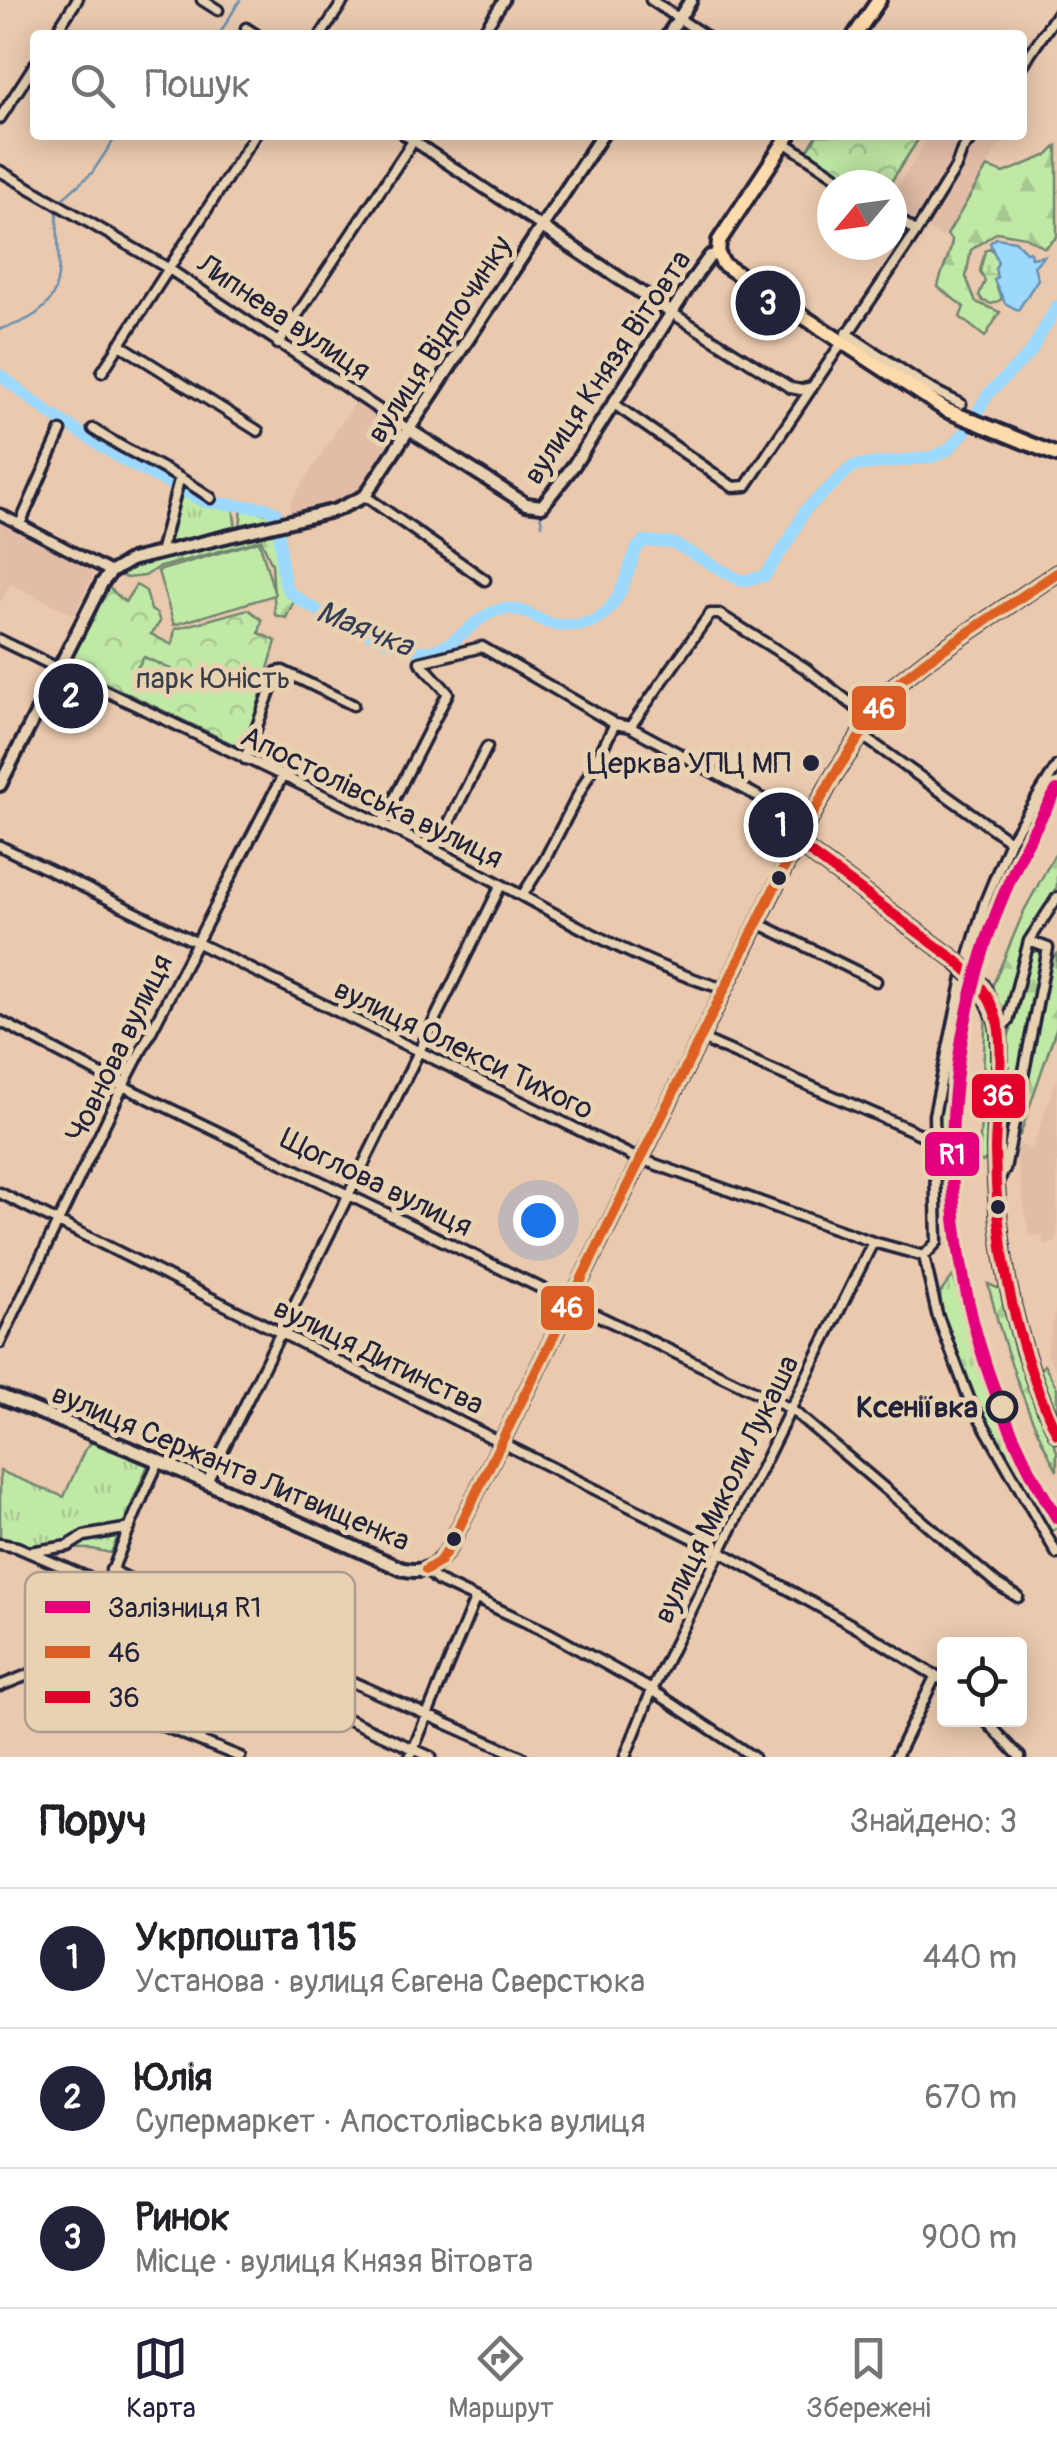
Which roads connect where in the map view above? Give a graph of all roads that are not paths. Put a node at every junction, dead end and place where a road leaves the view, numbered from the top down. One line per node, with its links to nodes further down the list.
1 (76, 0): 12 (street)
2 (202, 0): 8 (street)
3 (344, 0): 14 (street)
4 (504, 0): 15 (street)
5 (651, 0): 10 (street)
6 (691, 0): 10 (street)
7 (879, 0): 18 (main road)
8 (218, 10)
9 (1057, 14): 19 (street)
10 (678, 19): 16 (street); 17 (street)
11 (246, 28): 13 (street)
12 (57, 30)
13 (249, 30)
14 (324, 30)
15 (485, 30)
16 (671, 30)
17 (696, 30)
18 (859, 30)
19 (1027, 59)
20 (30, 72): 21 (street)
21 (0, 118)
22 (251, 140): 35 (street)
23 (409, 140): 39 (street)
24 (415, 140): 32 (street)
25 (599, 140): 32 (street, вулиця Відпочинку)
26 (786, 140): 34 (main road, вулиця Князя Вітовта)
27 (790, 140): 29 (street)
28 (970, 140): 33 (street)
29 (829, 170)
30 (0, 171): 35 (street, Липнева вулиця)
31 (907, 225): 33 (street)
32 (542, 227): 36 (street); 44 (street, вулиця Відпочинку)
33 (916, 232): 37 (street)
34 (718, 254): 36 (street, вулиця Князя Вітовта); 37 (main road, вулиця Князя Вітовта)
35 (166, 267): 38 (street); 39 (street, Липнева вулиця)
36 (672, 313): 41 (street); 42 (street, вулиця Князя Вітовта)
37 (844, 337): 41 (street); 47 (main road, вулиця Князя Вітовта)
38 (120, 344): 40 (street); 46 (street)
39 (278, 344): 44 (street, Липнева вулиця)
40 (102, 372)
41 (811, 387): 42 (street)
42 (614, 404): 51 (street, вулиця Князя Вітовта)
43 (93, 429): 48 (street)
44 (408, 429): 49 (street, вулиця Відпочинку); 51 (street, Липнева вулиця)
45 (61, 431): 53 (street)
46 (258, 431)
47 (1057, 455)
48 (177, 486): 50 (street); 54 (street)
49 (365, 496): 54 (street); 57 (street)
50 (211, 498)
51 (537, 507)
52 (0, 514): 53 (street)
53 (20, 524): 55 (street)
54 (160, 553): 55 (street)
55 (111, 572): 59 (street)
56 (1057, 572): 61 (main road)
57 (485, 580)
58 (0, 640): 59 (street, Апостолівська вулиця)
59 (58, 669): 66 (street, Апостолівська вулиця); 69 (street)
60 (353, 705): 66 (street)
61 (871, 719): 63 (street); 64 (main road)
62 (615, 724): 63 (street); 70 (street); 77 (street)
63 (630, 726): 71 (street)
64 (860, 734): 71 (main road); 72 (street)
65 (487, 747): 75 (street)
66 (246, 759): 68 (street, Апостолівська вулиця)
67 (1057, 766): 72 (street)
68 (282, 775): 70 (street, Апостолівська вулиця); 81 (street, Човнова вулиця)
69 (0, 785)
70 (382, 824): 75 (street, Апостолівська вулиця)
71 (806, 824): 73 (main road)
72 (1010, 841): 90 (street)
73 (797, 843): 79 (main road); 86 (main road, bridge)
74 (0, 846): 81 (street, вулиця Олекси Тихого)
75 (436, 850): 76 (street, Апостолівська вулиця)
76 (500, 885): 77 (street, Апостолівська вулиця); 88 (street)
77 (522, 896): 84 (street, Апостолівська вулиця)
78 (1057, 898): 80 (street)
79 (758, 923): 83 (street); 84 (main road)
80 (1029, 941): 82 (street); 86 (street)
81 (198, 942): 88 (street, вулиця Олекси Тихого); 89 (street, Човнова вулиця)
82 (1052, 949): 92 (street)
83 (876, 982)
84 (726, 989): 87 (main road)
85 (0, 1021): 89 (street, Щоглова вулиця)
86 (998, 1024): 92 (main road)
87 (702, 1039): 90 (street); 91 (main road)
88 (418, 1052): 91 (street, вулиця Олекси Тихого); 93 (street)
89 (124, 1086): 93 (street, Щоглова вулиця); 95 (street, Човнова вулиця)
90 (932, 1139): 97 (street)
91 (641, 1160): 96 (street, вулиця Олекси Тихого); 98 (main road)
92 (996, 1185): 103 (main road)
93 (348, 1192): 98 (street, Щоглова вулиця); 99 (street)
94 (0, 1193): 95 (street, вулиця Дитинства)
95 (60, 1222): 99 (street, вулиця Дитинства); 100 (street, Човнова вулиця)
96 (873, 1242): 97 (street, вулиця Олекси Тихого); 102 (street, вулиця Миколи Лукаша)
97 (924, 1256): 111 (street)
98 (570, 1303): 102 (street, Щоглова вулиця); 104 (main road)
99 (280, 1333): 104 (street, вулиця Дитинства); 106 (street)
100 (0, 1343)
101 (0, 1396): 105 (main road, вулиця Сержанта Литвищенка)
102 (791, 1409): 110 (street, вулиця Миколи Лукаша); 116 (street, Щоглова вулиця)
103 (1057, 1434)
104 (500, 1441): 110 (street, вулиця Дитинства); 113 (main road)
105 (159, 1461): 106 (main road, вулиця Сержанта Литвищенка); 107 (street)
106 (207, 1482): 113 (main road, вулиця Сержанта Литвищенка)
107 (130, 1528): 109 (street); 112 (street)
108 (0, 1544): 109 (street)
109 (29, 1552): 114 (street)
110 (721, 1552): 118 (street, вулиця Дитинства); 122 (street, вулиця Миколи Лукаша)
111 (1057, 1554)
112 (110, 1570): 115 (street)
113 (426, 1570): 117 (street, вулиця Сержанта Литвищенка)
114 (74, 1572)
115 (114, 1572)
116 (1018, 1597)
117 (475, 1598): 122 (street, вулиця Сержанта Литвищенка); 123 (street)
118 (936, 1674): 133 (street)
119 (25, 1676): 121 (street)
120 (355, 1682): 123 (street)
121 (0, 1686)
122 (652, 1690): 131 (street, вулиця Миколи Лукаша); 132 (street, вулиця Сержанта Литвищенка)
123 (426, 1715): 127 (street); 130 (street)
124 (355, 1726): 127 (street)
125 (992, 1727): 134 (street)
126 (178, 1732): 128 (street)
127 (412, 1753): 129 (street)
128 (240, 1757)
129 (431, 1757)
130 (522, 1757)
131 (625, 1757)
132 (753, 1757)
133 (896, 1757)
134 (1020, 1757)

